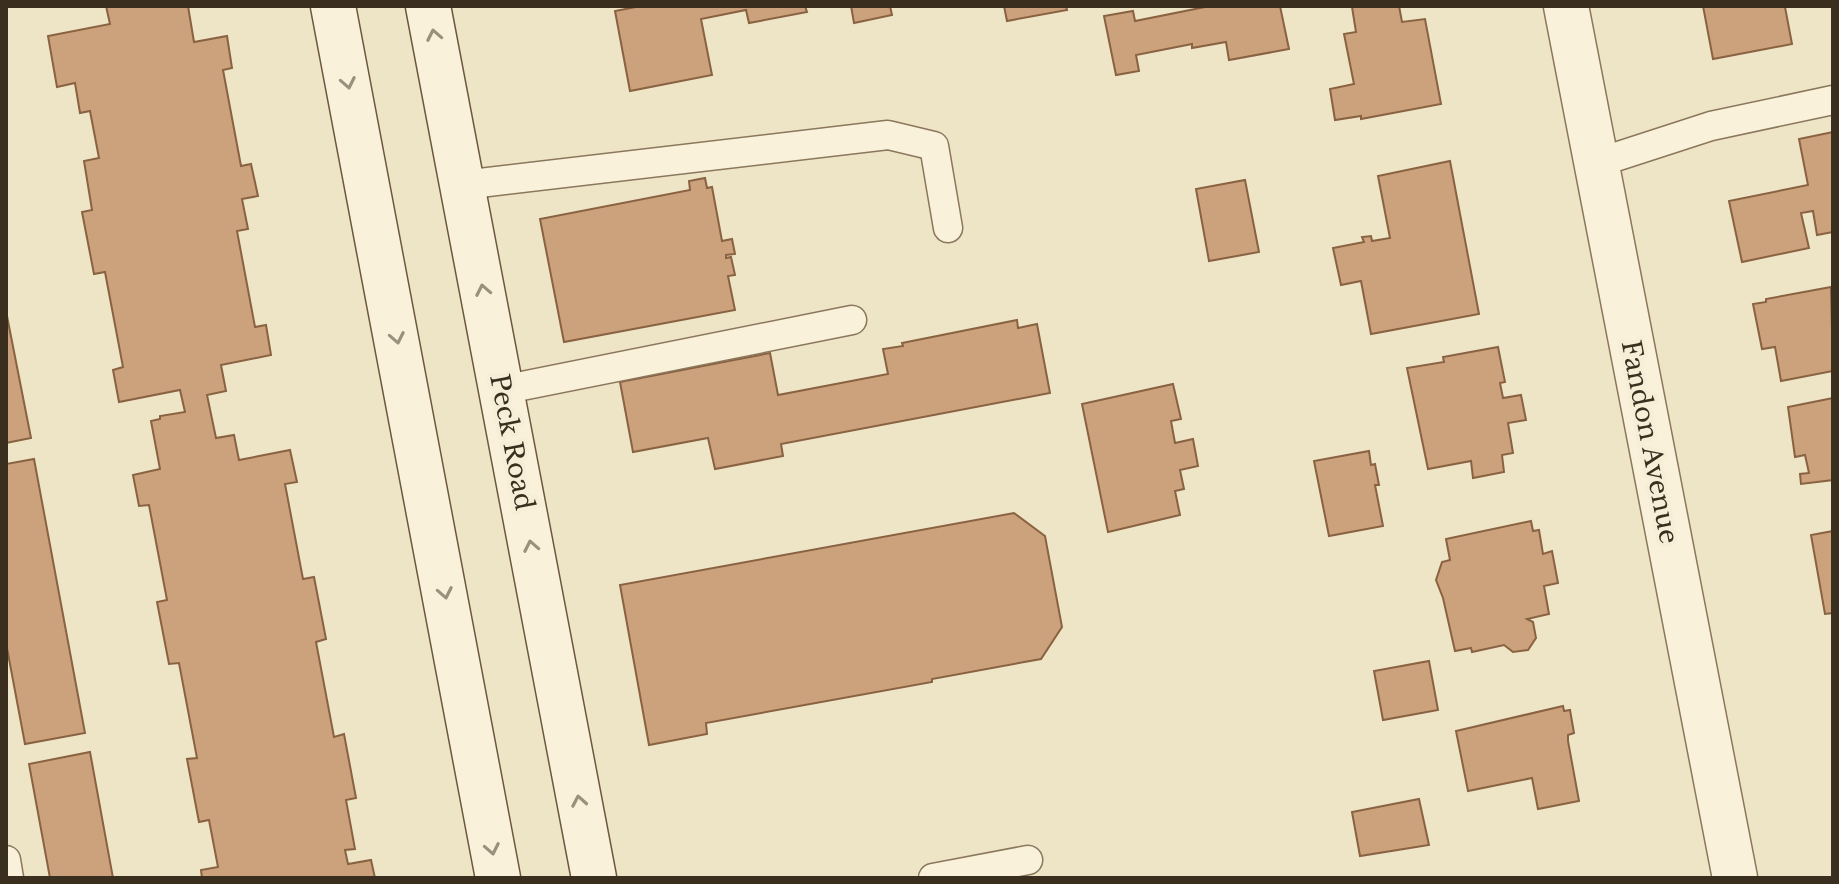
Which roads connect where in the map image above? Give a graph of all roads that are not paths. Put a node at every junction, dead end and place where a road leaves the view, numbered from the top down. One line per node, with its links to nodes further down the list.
1 (333, 6): 13 (main road, one-way to 13)
2 (428, 6): 6 (main road, Peck Road, one-way to 2)
3 (1566, 6): 5 (main road, Fandon Avenue)
4 (1833, 100): 5 (lane)
5 (1597, 163): 16 (main road, Fandon Avenue)
6 (463, 185): 7 (lane); 9 (main road, Peck Road, one-way to 6)
7 (948, 228)
8 (852, 320): 9 (lane)
9 (502, 390): 14 (main road, Peck Road, one-way to 9)
10 (6, 860): 12 (lane)
11 (1028, 860): 15 (lane)
12 (9, 878)
13 (498, 878)
14 (594, 878)
15 (933, 878)
16 (1735, 878)

